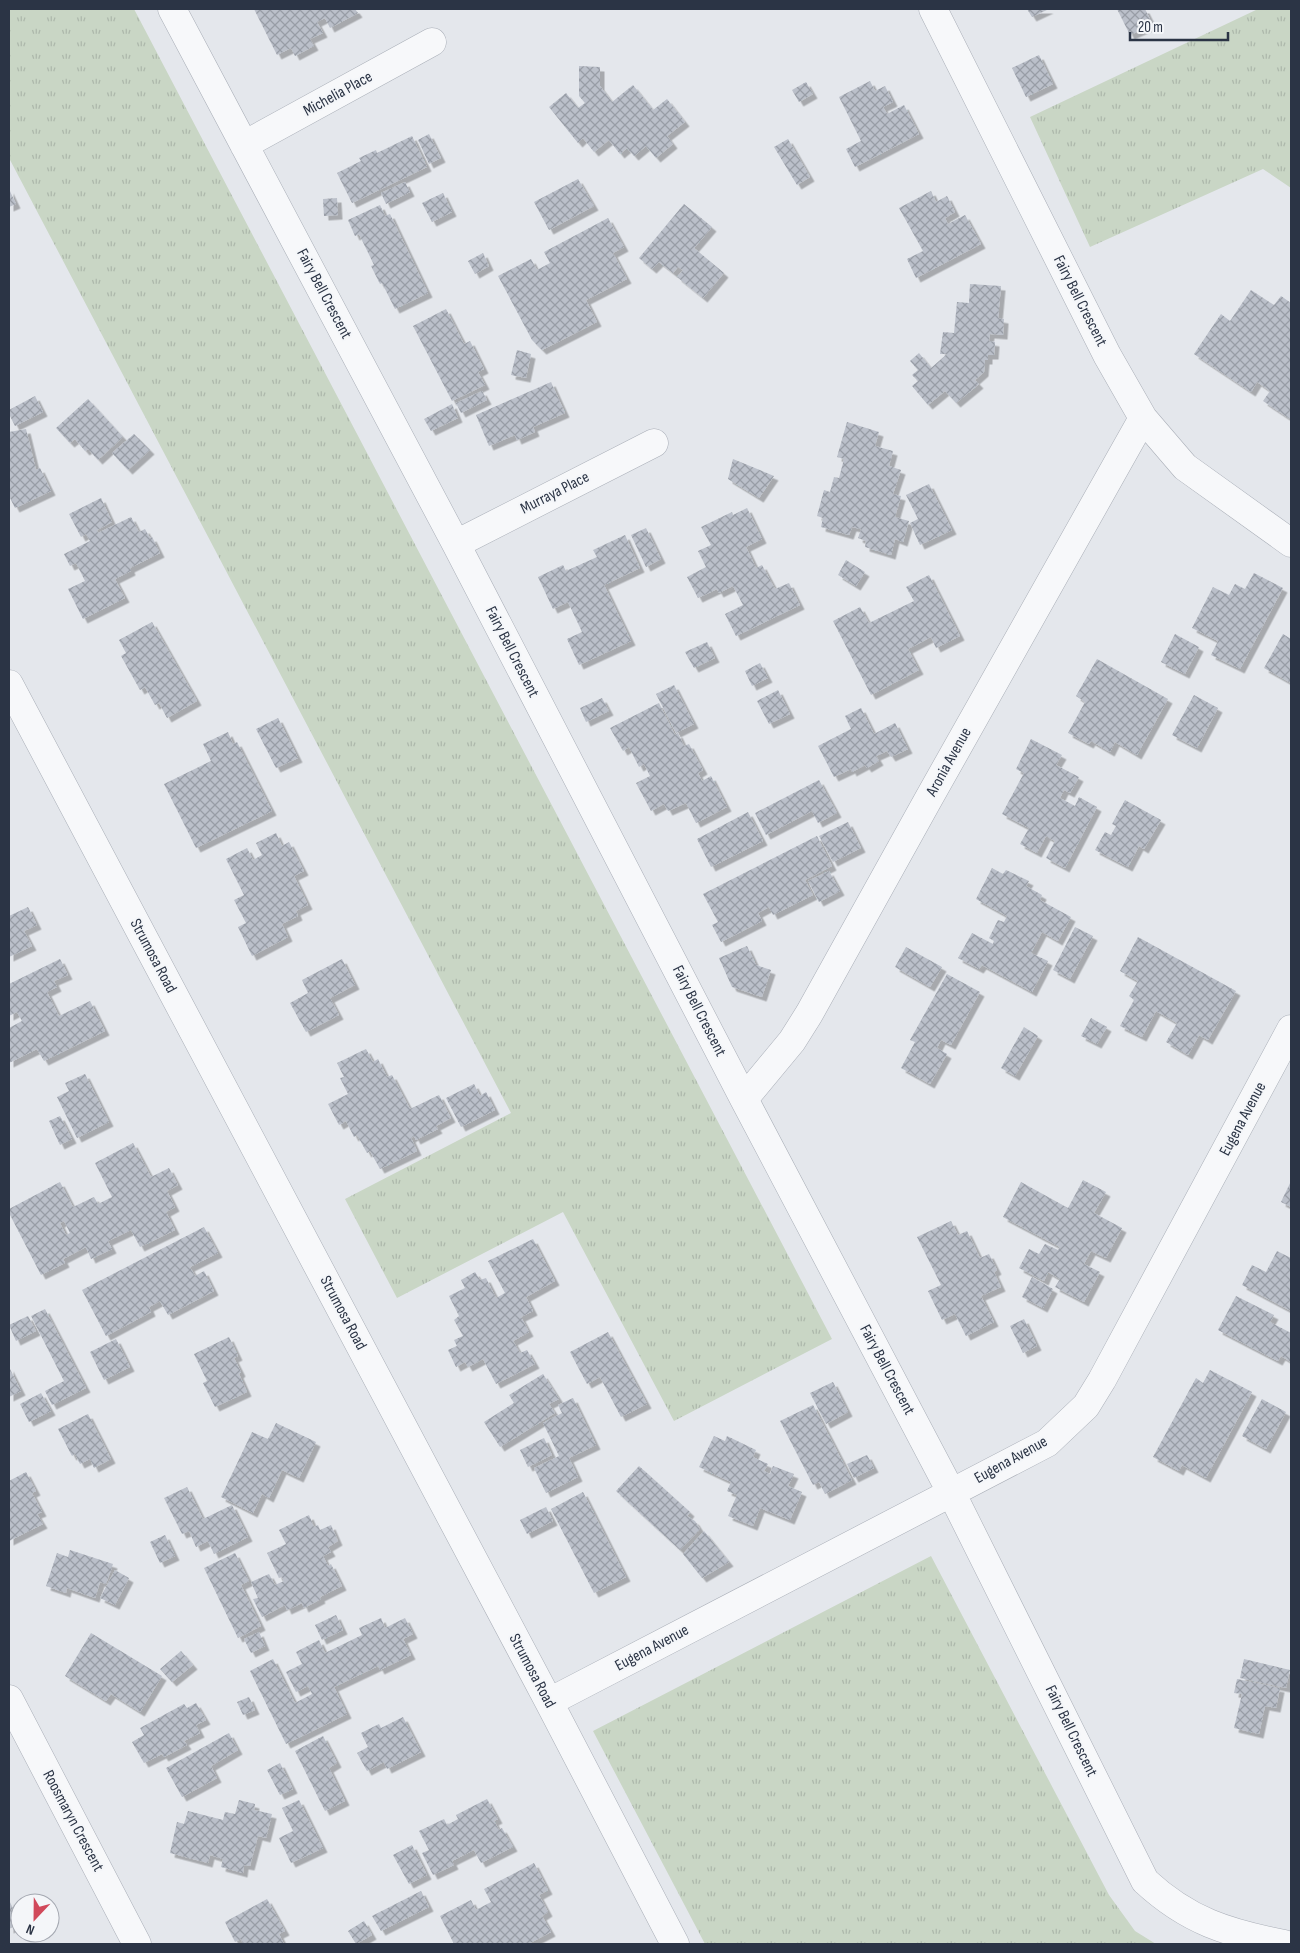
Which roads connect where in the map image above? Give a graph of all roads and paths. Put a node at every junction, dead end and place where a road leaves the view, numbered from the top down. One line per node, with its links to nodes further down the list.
1 (172, 9): 4 (street, Fairy Bell Crescent)
2 (933, 9): 5 (street, Fairy Bell Crescent)
3 (432, 42): 4 (street, Michelia Place)
4 (244, 145): 8 (street, Fairy Bell Crescent)
5 (1143, 418): 7 (street, Fairy Bell Crescent); 11 (street, Aronia Avenue)
6 (654, 443): 8 (street, Murraya Place)
7 (1291, 543)
8 (456, 544): 11 (street, Fairy Bell Crescent)
9 (9, 684): 14 (street, Strumosa Road)
10 (1291, 1029): 12 (street, Eugena Avenue)
11 (744, 1099): 12 (street, Fairy Bell Crescent)
12 (951, 1492): 14 (street, Eugena Avenue); 17 (street, Fairy Bell Crescent)
13 (9, 1699): 15 (street, Roosmaryn Crescent)
14 (549, 1702): 16 (street, Strumosa Road)
15 (138, 1944)
16 (675, 1944)
17 (1284, 1944)

